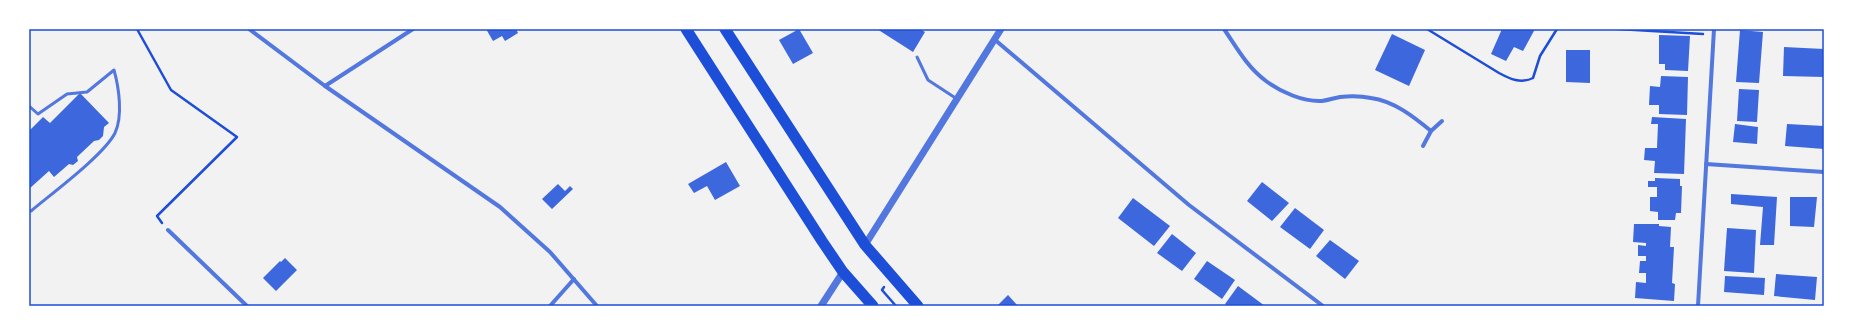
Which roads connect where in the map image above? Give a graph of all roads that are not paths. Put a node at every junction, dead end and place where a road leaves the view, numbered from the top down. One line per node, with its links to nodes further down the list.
1 (249, 29): 10 (street)
2 (413, 29): 10 (street)
3 (686, 29): 21 (highway)
4 (725, 29): 20 (highway)
5 (1001, 29): 8 (street)
6 (1224, 29): 14 (street)
7 (1714, 29): 16 (street)
8 (994, 39): 11 (street); 29 (street)
9 (916, 57): 11 (lane)
10 (325, 86): 22 (street)
11 (957, 99): 20 (street)
12 (29, 106): 18 (lane)
13 (1442, 121): 14 (street)
14 (1431, 131): 15 (street)
15 (1423, 146)
16 (1706, 164): 17 (street); 30 (street)
17 (1824, 172)
18 (31, 211)
19 (168, 230): 23 (street)
20 (864, 245): 28 (highway)
21 (843, 272): 26 (street); 27 (highway)
22 (574, 279): 24 (street); 25 (street)
23 (247, 306)
24 (550, 306)
25 (597, 306)
26 (821, 306)
27 (872, 306)
28 (918, 306)
29 (1323, 306)
30 (1698, 306)

